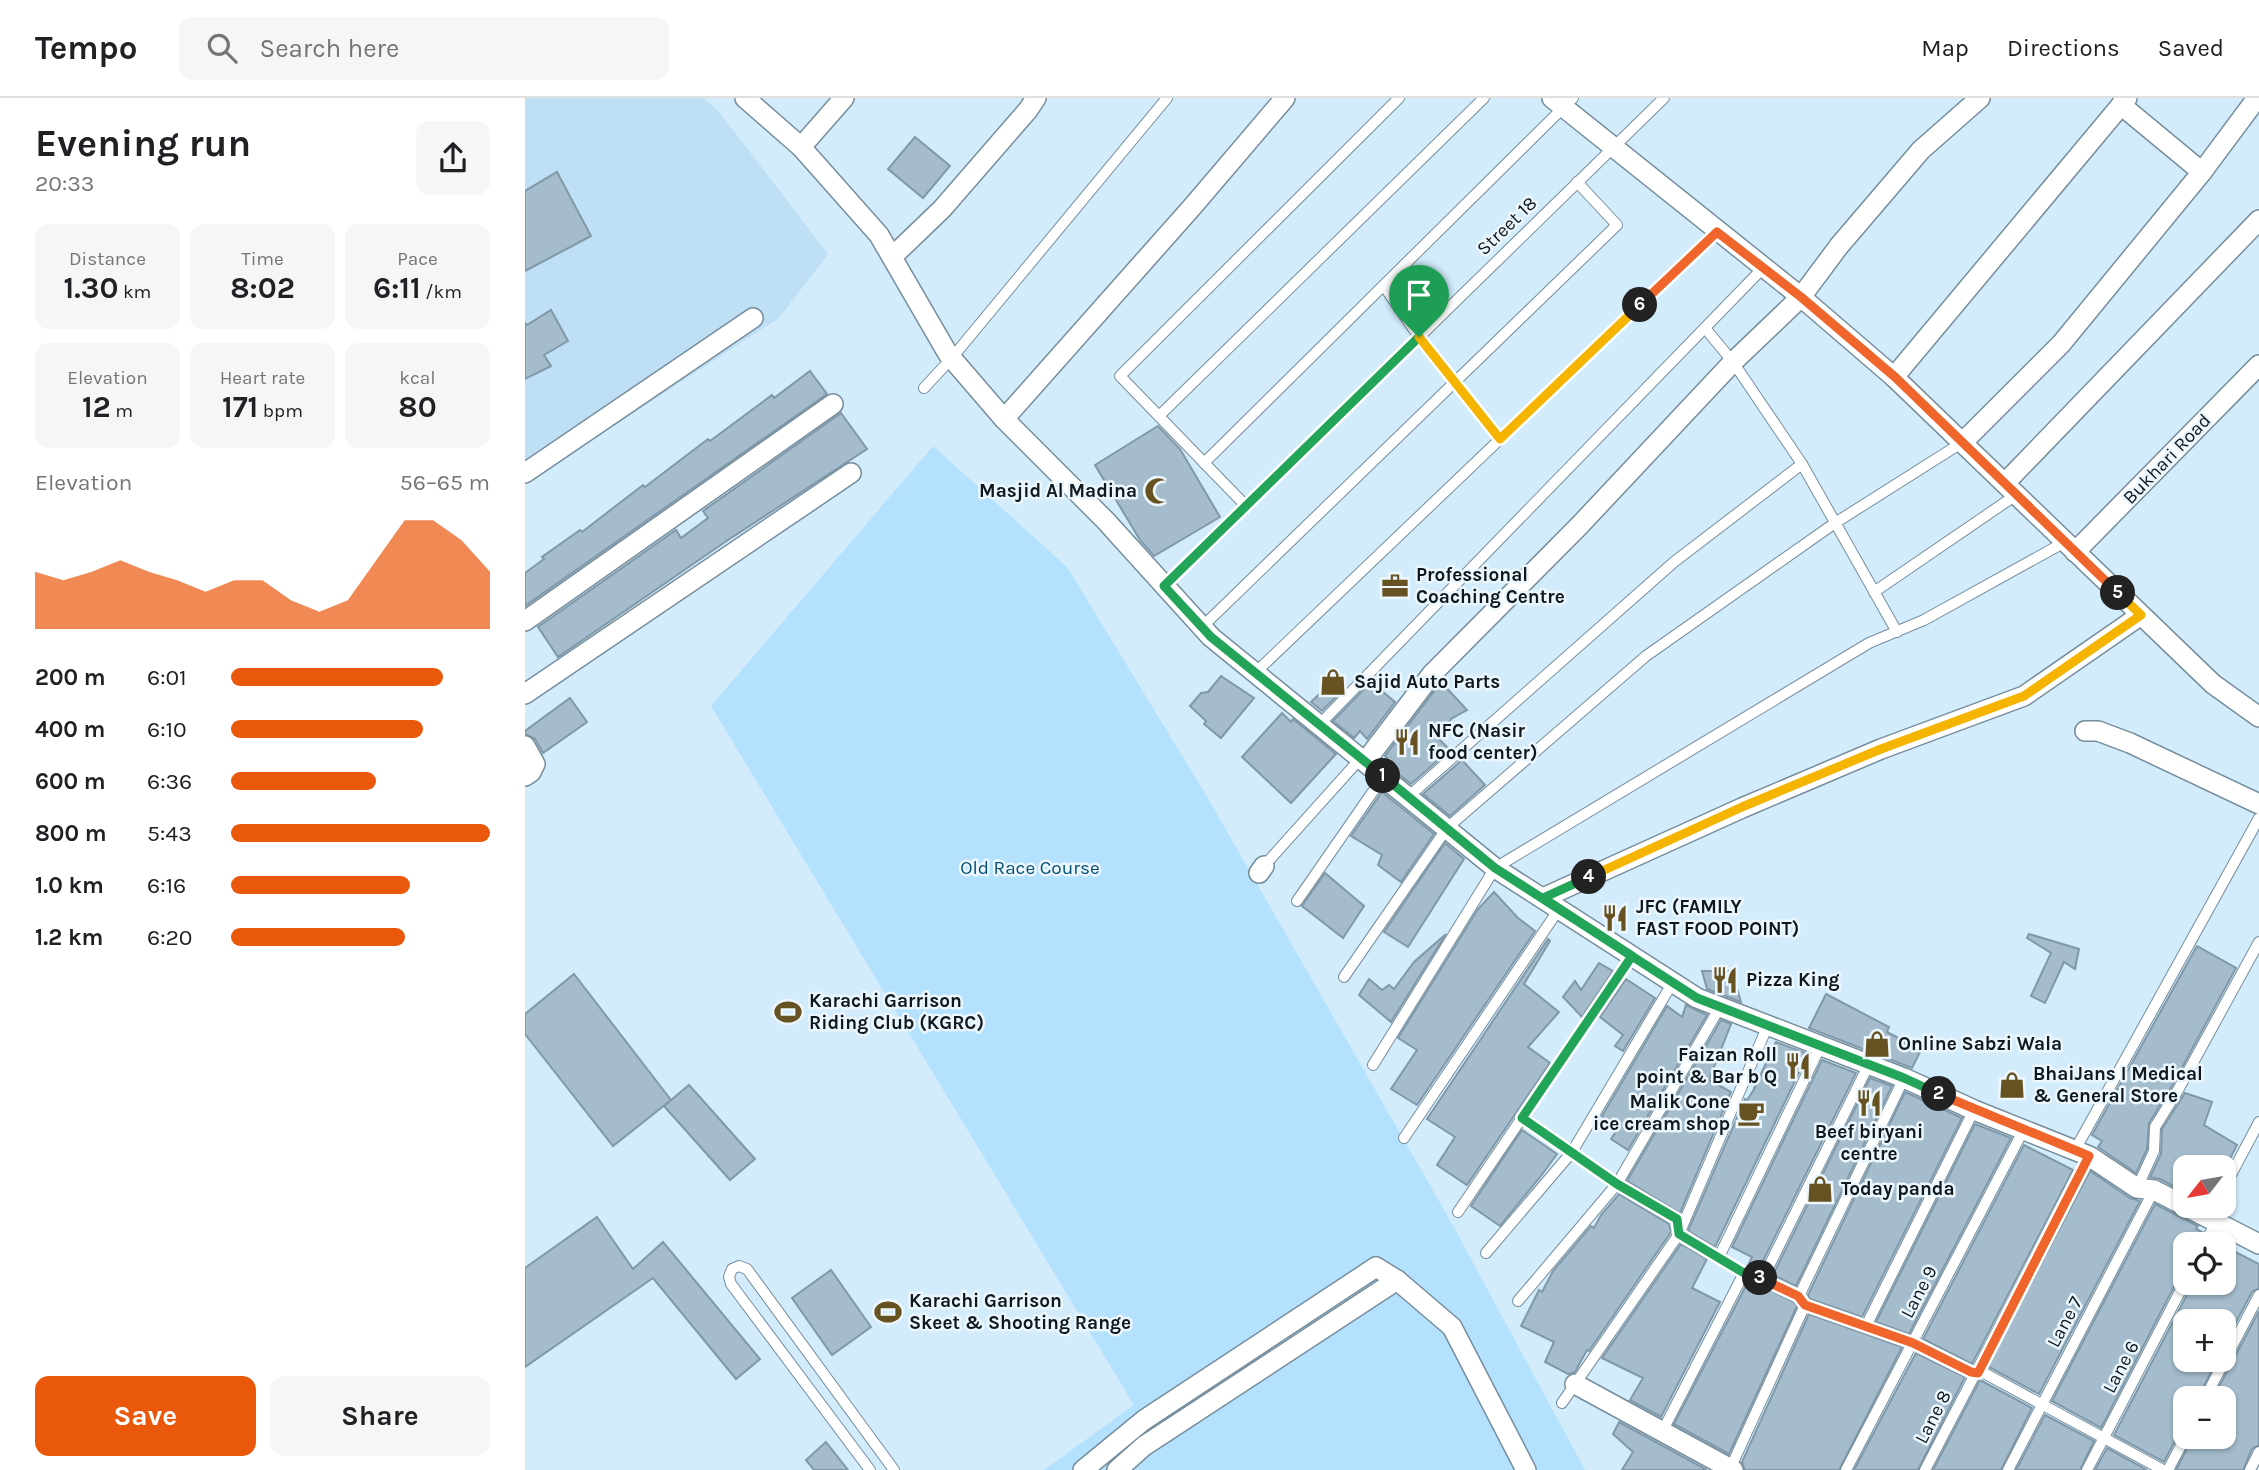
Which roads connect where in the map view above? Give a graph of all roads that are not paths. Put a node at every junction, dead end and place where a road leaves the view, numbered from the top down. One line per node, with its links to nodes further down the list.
1 (745, 98): 13 (street)
2 (844, 98): 13 (street)
3 (1036, 98): 19 (street)
4 (1167, 98): 26 (lane)
5 (1285, 98): 34 (street)
6 (1399, 98): 33 (lane)
7 (1484, 98): 33 (lane)
8 (1664, 98): 14 (lane, Street 18)
9 (1980, 98): 22 (street)
10 (2257, 98): 15 (street)
11 (1564, 101): 14 (street); 21 (lane)
12 (2124, 102): 15 (street); 29 (street)
13 (801, 147): 19 (street)
14 (1613, 147): 16 (lane, Street 18); 18 (street)
15 (2202, 172): 36 (street)
16 (1577, 182): 25 (lane, Street 18); 30 (lane)
17 (2259, 219): 41 (street)
18 (1717, 232): 20 (street); 35 (lane)
19 (891, 257): 26 (street)
20 (1763, 268): 22 (street); 24 (lane)
21 (1384, 286): 25 (lane); 37 (lane)
22 (1801, 297): 27 (street); 29 (street)
23 (753, 318): 39 (street)
24 (1705, 328): 27 (lane); 54 (lane)
25 (1419, 337): 30 (lane); 42 (lane, Street 18)
26 (951, 359): 31 (lane); 34 (street)
27 (1733, 362): 38 (lane); 57 (street)
28 (2259, 366): 44 (street, Bukhari Road)
29 (1895, 377): 36 (street)
30 (1454, 383): 35 (lane); 49 (lane)
31 (924, 388)
32 (832, 404): 48 (street)
33 (1159, 416): 37 (lane)
34 (1004, 419): 45 (street)
35 (1500, 439): 51 (lane)
36 (1963, 442): 41 (street); 43 (lane)
37 (1204, 463): 42 (lane)
38 (1802, 464): 43 (lane); 60 (lane)
39 (525, 472)
40 (851, 473): 52 (street)
41 (2010, 489): 44 (street); 46 (lane)
42 (1246, 506): 45 (lane, Street 18)
43 (1835, 523): 46 (lane); 63 (lane)
44 (2070, 547): 47 (street); 50 (lane)
45 (1164, 586): 49 (street)
46 (1874, 592): 50 (lane)
47 (2141, 615): 53 (street); 67 (street)
48 (525, 621)
49 (1202, 627): 51 (street)
50 (1897, 632): 64 (lane)
51 (1255, 673): 54 (street)
52 (525, 694)
53 (2259, 717)
54 (1319, 725): 57 (street)
55 (2085, 731): 61 (street)
56 (525, 746): 58 (street)
57 (1363, 761): 59 (street); 65 (lane)
58 (525, 776)
59 (1383, 777): 60 (street); 66 (lane)
60 (1408, 797): 63 (street)
61 (2259, 804)
62 (2259, 818): 84 (lane, Lane 8)
63 (1447, 828): 64 (street); 70 (lane)
64 (1495, 868): 67 (street); 76 (lane)
65 (1262, 870)
66 (1297, 901)
67 (1551, 903): 69 (street); 82 (lane)
68 (2259, 942): 87 (lane, Lane 7)
69 (1632, 956): 71 (street); 79 (lane)
70 (1344, 977)
71 (1672, 982): 72 (street); 83 (lane)
72 (1720, 1007): 73 (street); 86 (lane)
73 (1768, 1026): 74 (street); 91 (lane)
74 (1821, 1045): 75 (street); 94 (lane)
75 (1869, 1064): 77 (street); 96 (lane)
76 (1373, 1065)
77 (1904, 1078): 78 (street); 101 (lane)
78 (1974, 1110): 81 (street); 102 (lane)
79 (1522, 1118): 83 (lane); 89 (lane)
80 (2259, 1122): 85 (lane)
81 (2023, 1131): 84 (street); 103 (lane, Lane 9)
82 (1404, 1138)
83 (1572, 1152): 86 (lane); 93 (lane)
84 (2082, 1153): 87 (street); 104 (lane, Lane 8)
85 (2237, 1163)
86 (1617, 1184): 91 (lane); 100 (lane)
87 (2145, 1189): 88 (street); 108 (lane, Lane 7)
88 (2173, 1200)
89 (1458, 1212)
90 (2218, 1218): 92 (street)
91 (1679, 1234): 94 (lane); 105 (lane)
92 (2259, 1244)
93 (1486, 1253)
94 (1719, 1257): 95 (lane)
95 (1744, 1273): 96 (lane); 109 (lane)
96 (1763, 1278): 101 (lane)
97 (1397, 1280): 116 (street); 117 (street); 118 (street)
98 (2178, 1295): 110 (lane, Lane 6)
99 (2259, 1295): 106 (lane)
100 (1518, 1301)
101 (1802, 1301): 102 (lane); 113 (lane)
102 (1867, 1326): 103 (lane)
103 (1913, 1343): 104 (lane); 119 (lane, Lane 9)
104 (1978, 1373): 108 (lane); 120 (lane, Lane 8)
105 (1575, 1384): 107 (lane); 109 (street)
106 (2212, 1386)
107 (1562, 1403)
108 (2042, 1404): 110 (lane); 121 (lane, Lane 7)
109 (1662, 1432): 113 (street)
110 (2103, 1438): 122 (lane, Lane 6); 123 (lane)
111 (2179, 1449): 124 (lane)
112 (2259, 1452): 125 (lane)
113 (1732, 1469)
114 (870, 1470): 115 (lane)
115 (894, 1470)
116 (1083, 1470)
117 (1118, 1470)
118 (1526, 1470)
119 (1846, 1470)
120 (1925, 1470)
121 (2008, 1470)
122 (2087, 1470)
123 (2163, 1470)
124 (2168, 1470)
125 (2250, 1470)

